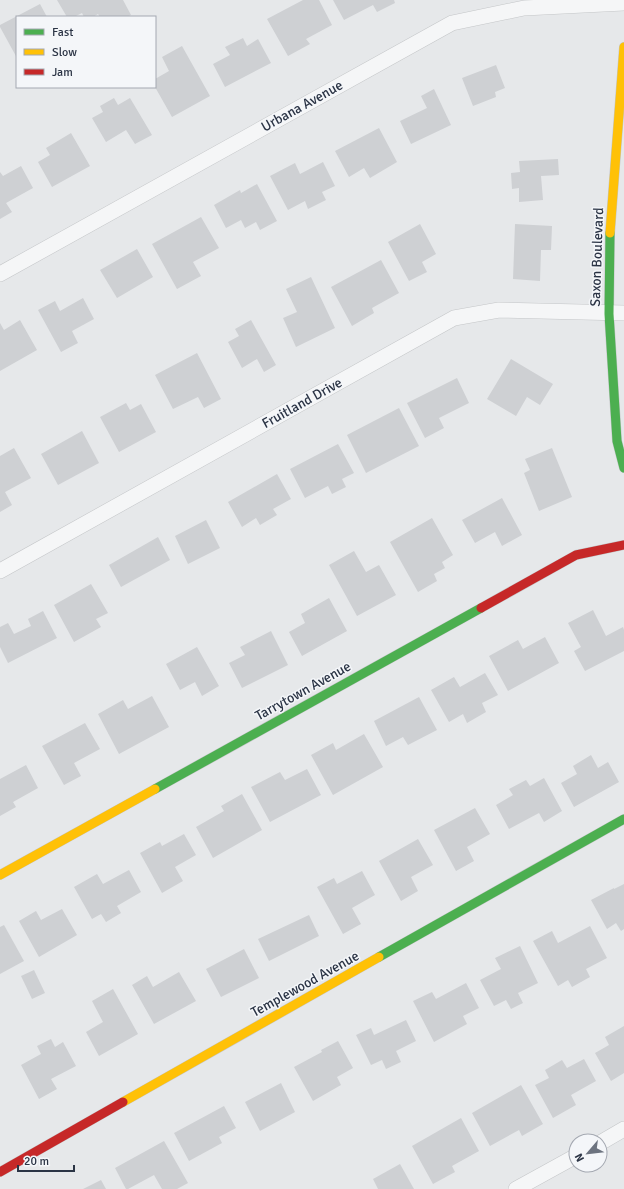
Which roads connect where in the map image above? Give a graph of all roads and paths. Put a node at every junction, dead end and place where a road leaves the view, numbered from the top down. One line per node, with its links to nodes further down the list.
1 (624, 3): 3 (street, Urbana Avenue)
2 (624, 47): 5 (street, Saxon Boulevard)
3 (0, 274)
4 (624, 313): 5 (street, Fruitland Drive)
5 (609, 314): 6 (street, Saxon Boulevard); 8 (street, Fruitland Drive)
6 (624, 468)
7 (624, 545): 10 (street, Tarrytown Avenue)
8 (0, 571)
9 (624, 819): 14 (street, Templewood Avenue)
10 (0, 875)
11 (624, 1129): 12 (street)
12 (608, 1138)
13 (568, 1160): 15 (street)
14 (0, 1172)
15 (516, 1189)

